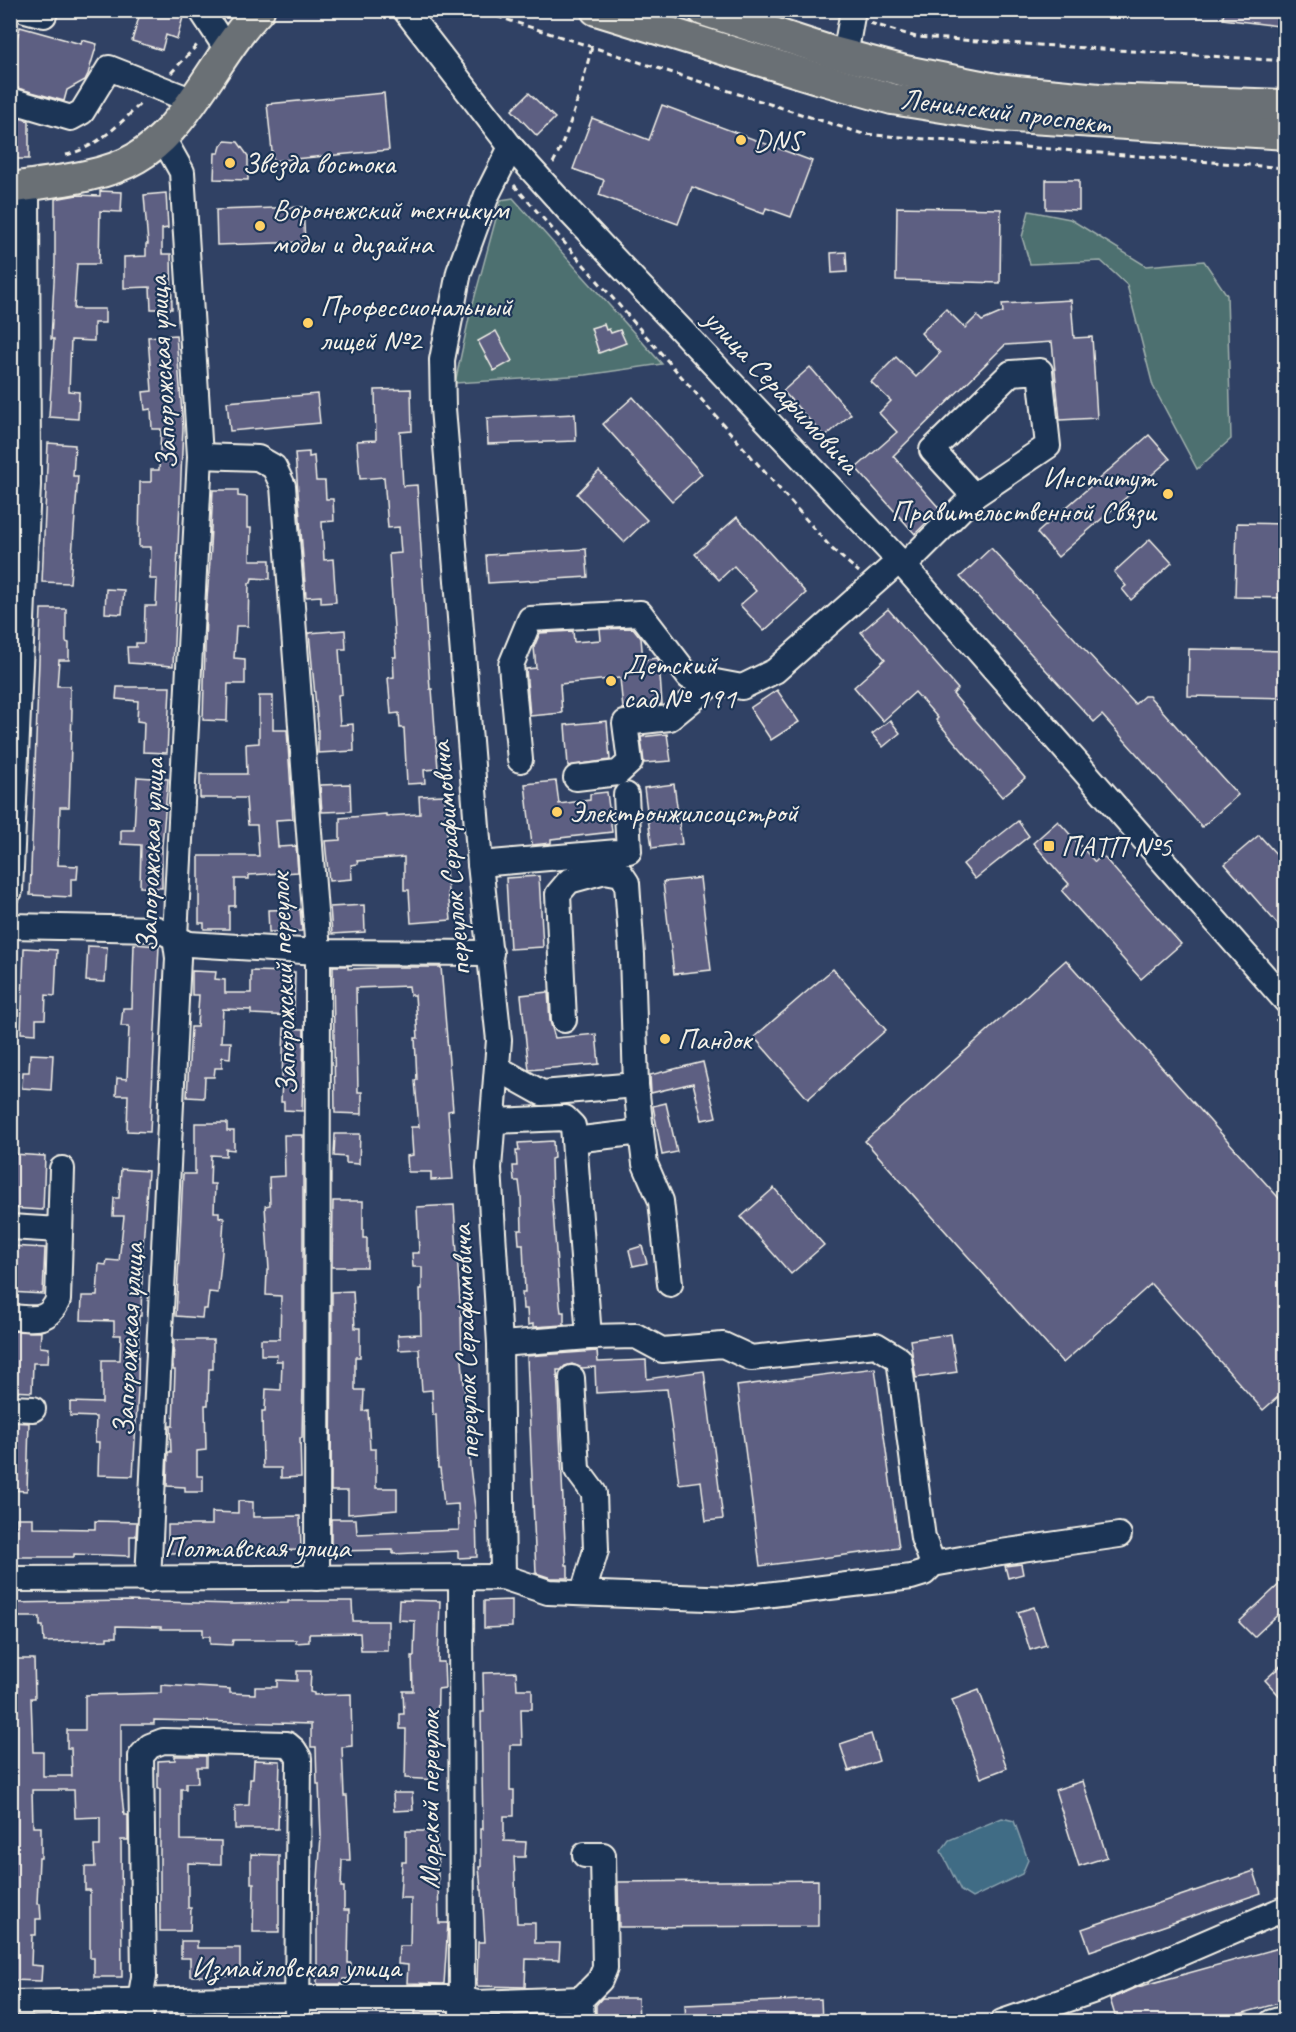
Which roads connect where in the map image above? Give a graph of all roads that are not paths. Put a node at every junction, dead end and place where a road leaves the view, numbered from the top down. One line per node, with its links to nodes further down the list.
1 (26, 10): 2 (street)
2 (46, 10)
3 (259, 10): 8 (main road)
4 (596, 10): 13 (main road, Ленинский проспект)
5 (703, 10): 9 (main road, Ленинский проспект)
6 (853, 14): 9 (street)
7 (398, 18): 15 (street, улица Серафимовича)
8 (214, 30): 11 (main road)
9 (845, 56): 12 (main road, Ленинский проспект)
10 (10, 100): 11 (street)
11 (193, 101): 14 (main road)
12 (1286, 105)
13 (1286, 134)
14 (163, 138): 16 (main road); 18 (street, Запорожская улица)
15 (506, 158): 21 (street, улица Серафимовича); 27 (street, переулок Серафимовича)
16 (19, 187): 17 (street)
17 (20, 412): 20 (street)
18 (200, 456): 30 (street, Запорожская улица); 31 (street, Запорожский переулок)
19 (974, 496): 19 (street); 21 (street)
20 (18, 547): 23 (street)
21 (901, 563): 22 (street); 33 (street, улица Серафимовича)
22 (714, 682): 24 (street); 25 (street)
23 (15, 684): 28 (street)
24 (520, 760)
25 (576, 778)
26 (626, 795): 27 (street)
27 (480, 864): 32 (street, переулок Серафимовича)
28 (10, 891)
29 (10, 926): 30 (street)
30 (175, 936): 31 (street); 54 (street, Запорожская улица)
31 (318, 952): 32 (street); 51 (street, Запорожский переулок)
32 (491, 953): 35 (street, переулок Серафимовича)
33 (1278, 1006)
34 (564, 1020): 36 (street)
35 (497, 1068): 36 (street); 37 (street, переулок Серафимовича)
36 (636, 1085): 38 (street)
37 (493, 1121): 39 (street); 46 (street, переулок Серафимовича)
38 (641, 1132): 39 (street); 43 (street)
39 (574, 1140): 45 (street)
40 (62, 1169): 42 (street)
41 (10, 1227): 42 (street)
42 (59, 1230): 44 (street)
43 (670, 1284)
44 (10, 1317)
45 (589, 1337): 46 (street); 49 (street)
46 (500, 1344): 50 (street, переулок Серафимовича)
47 (572, 1378): 55 (street)
48 (1119, 1535): 49 (street, Полтавская улица)
49 (933, 1564): 55 (street, Полтавская улица)
50 (503, 1577): 52 (street, Полтавская улица); 55 (street, Полтавская улица)
51 (317, 1578): 52 (street, Полтавская улица); 54 (street, Полтавская улица)
52 (460, 1578): 60 (street, Морской переулок)
53 (10, 1579): 54 (street, Полтавская улица)
54 (148, 1580)
55 (583, 1593)
56 (585, 1855): 61 (street)
57 (1286, 1908): 64 (street)
58 (10, 2003): 62 (street, Измайловская улица)
59 (297, 2010): 60 (street, Измайловская улица); 62 (street, Измайловская улица); 62 (street)
60 (461, 2010): 61 (street, Измайловская улица)
61 (581, 2010)
62 (141, 2011)
63 (1286, 2018): 65 (street)
64 (1002, 2022)
65 (1272, 2022)

